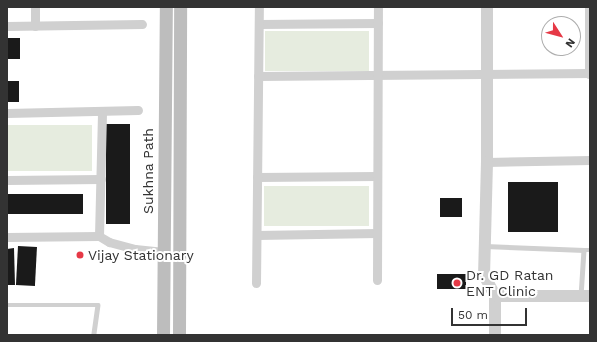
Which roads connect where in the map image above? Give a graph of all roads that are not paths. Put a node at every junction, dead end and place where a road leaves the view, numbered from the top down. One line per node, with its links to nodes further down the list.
1 (35, 7): 12 (street)
2 (166, 7): 33 (main road, Sukhna Path)
3 (180, 7): 41 (main road)
4 (259, 7): 10 (street)
5 (378, 7): 8 (street)
6 (487, 7): 13 (street)
7 (589, 7): 14 (street)
8 (378, 23): 10 (street); 16 (street)
9 (142, 24): 12 (street)
10 (259, 24): 15 (street)
11 (7, 26): 12 (street)
12 (35, 26)
13 (488, 74): 14 (street); 16 (street); 21 (street)
14 (589, 74)
15 (258, 76): 16 (street); 23 (street)
16 (377, 76): 22 (street)
17 (138, 110): 18 (street)
18 (102, 111): 19 (street); 24 (street)
19 (7, 113)
20 (590, 160): 21 (street)
21 (487, 162): 30 (street)
22 (377, 176): 23 (street); 26 (street)
23 (257, 177): 28 (street)
24 (101, 179): 25 (street); 27 (street)
25 (7, 180)
26 (377, 233): 28 (street); 34 (street)
27 (99, 236): 29 (street); 33 (street)
28 (257, 236): 35 (street)
29 (7, 237)
30 (484, 246): 31 (lane); 36 (street)
31 (584, 250): 32 (lane); 37 (lane)
32 (590, 250)
33 (164, 252): 40 (main road, Sukhna Path)
34 (377, 280)
35 (256, 283)
36 (494, 296): 37 (street); 42 (street)
37 (586, 296)
38 (7, 305): 39 (lane)
39 (94, 335)
40 (163, 335)
41 (179, 335)
42 (495, 335)

